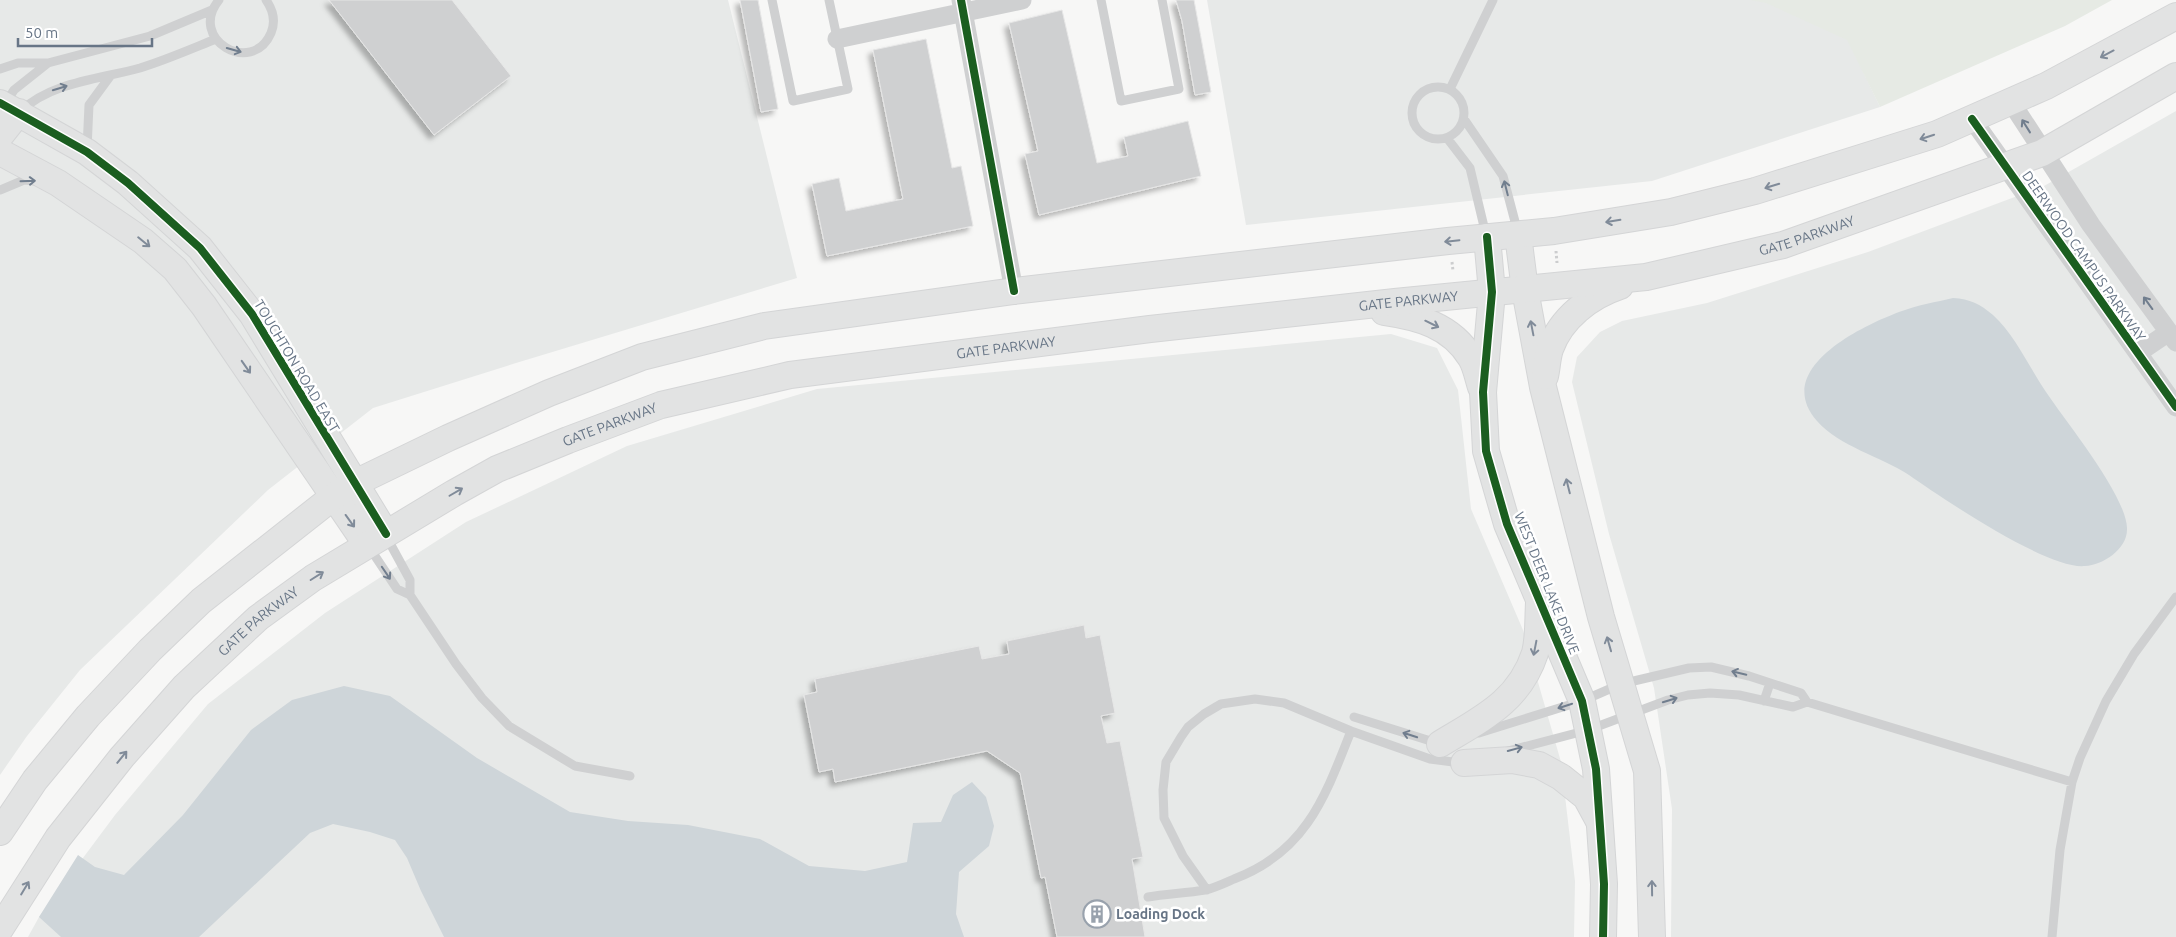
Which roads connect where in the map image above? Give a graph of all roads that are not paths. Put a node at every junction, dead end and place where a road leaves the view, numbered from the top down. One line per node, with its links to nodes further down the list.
1 (219, 0): 10 (lane)
2 (266, 0): 12 (lane, one-way to 2)
3 (772, 0): 13 (lane)
4 (829, 0): 13 (lane)
5 (1022, 0): 9 (street)
6 (1101, 0): 7 (lane)
7 (1162, 0)
8 (1493, 0): 18 (lane)
9 (962, 6): 13 (street); 35 (street)
10 (212, 10): 12 (lane); 14 (lane)
11 (2176, 16): 19 (main road, one-way to 19)
12 (216, 39): 16 (lane)
13 (837, 39)
14 (48, 63): 15 (lane); 20 (lane)
15 (0, 69)
16 (111, 75): 20 (lane, one-way to 16); 26 (lane)
17 (2176, 76): 27 (main road, GATE PARKWAY)
18 (1450, 89): 21 (lane); 24 (lane)
19 (2011, 102): 22 (main road); 27 (street, DEERWOOD CAMPUS PARKWAY, one-way to 19)
20 (7, 107): 23 (main road); 26 (main road, TOUCHTON ROAD EAST)
21 (1464, 119): 24 (lane); 31 (lane, one-way to 21)
22 (1972, 119): 28 (street, DEERWOOD CAMPUS PARKWAY); 31 (main road, one-way to 31)
23 (0, 136)
24 (1447, 138): 32 (lane)
25 (0, 152): 29 (main road, TOUCHTON ROAD EAST)
26 (87, 152): 43 (main road, TOUCHTON ROAD EAST)
27 (2042, 153): 28 (main road, GATE PARKWAY); 38 (street, DEERWOOD CAMPUS PARKWAY, one-way to 27)
28 (2005, 166): 33 (main road, GATE PARKWAY); 39 (street, DEERWOOD CAMPUS PARKWAY)
29 (58, 183): 30 (lane, one-way to 29); 43 (main road, TOUCHTON ROAD EAST, one-way to 43)
30 (0, 190)
31 (1518, 235): 32 (main road); 34 (main road)
32 (1487, 237): 35 (main road, one-way to 35); 36 (main road, WEST DEER LAKE DRIVE)
33 (1646, 277): 34 (main road, GATE PARKWAY); 40 (main road)
34 (1525, 290): 36 (main road, GATE PARKWAY); 40 (main road, one-way to 34)
35 (1014, 291): 43 (main road)
36 (1492, 292): 37 (main road, GATE PARKWAY); 41 (main road, WEST DEER LAKE DRIVE)
37 (1351, 307): 41 (main road, one-way to 41); 44 (main road, GATE PARKWAY, one-way to 37)
38 (2172, 337): 39 (street)
39 (2138, 353): 42 (street, DEERWOOD CAMPUS PARKWAY)
40 (1543, 387): 49 (main road, one-way to 40)
41 (1483, 392): 47 (main road, WEST DEER LAKE DRIVE)
42 (2176, 407)
43 (343, 491): 44 (main road, TOUCHTON ROAD EAST); 62 (main road)
44 (376, 540): 45 (lane); 45 (lane, one-way to 45); 65 (main road, GATE PARKWAY, one-way to 44)
45 (410, 595): 59 (lane)
46 (2176, 597): 60 (lane)
47 (1539, 600): 50 (main road, WEST DEER LAKE DRIVE); 57 (main road, one-way to 57)
48 (1770, 683): 49 (lane, one-way to 49); 51 (lane); 52 (lane)
49 (1621, 684): 50 (lane); 53 (main road)
50 (1582, 701): 55 (main road, WEST DEER LAKE DRIVE); 57 (lane, one-way to 57)
51 (1764, 701): 52 (lane); 53 (lane, one-way to 51)
52 (1807, 702): 60 (lane)
53 (1630, 714): 55 (lane); 67 (main road, one-way to 53)
54 (1354, 717): 57 (lane, one-way to 54)
55 (1588, 730): 58 (lane, one-way to 55); 61 (main road, WEST DEER LAKE DRIVE)
56 (1351, 731): 58 (lane); 63 (lane); 63 (lane)
57 (1440, 744)
58 (1464, 763): 61 (main road)
59 (630, 776)
60 (2072, 782): 68 (lane)
61 (1600, 822): 66 (main road, WEST DEER LAKE DRIVE)
62 (0, 832)
63 (1207, 890): 64 (lane)
64 (1148, 897)
65 (0, 929)
66 (1603, 937)
67 (1652, 937)
68 (2052, 937)

